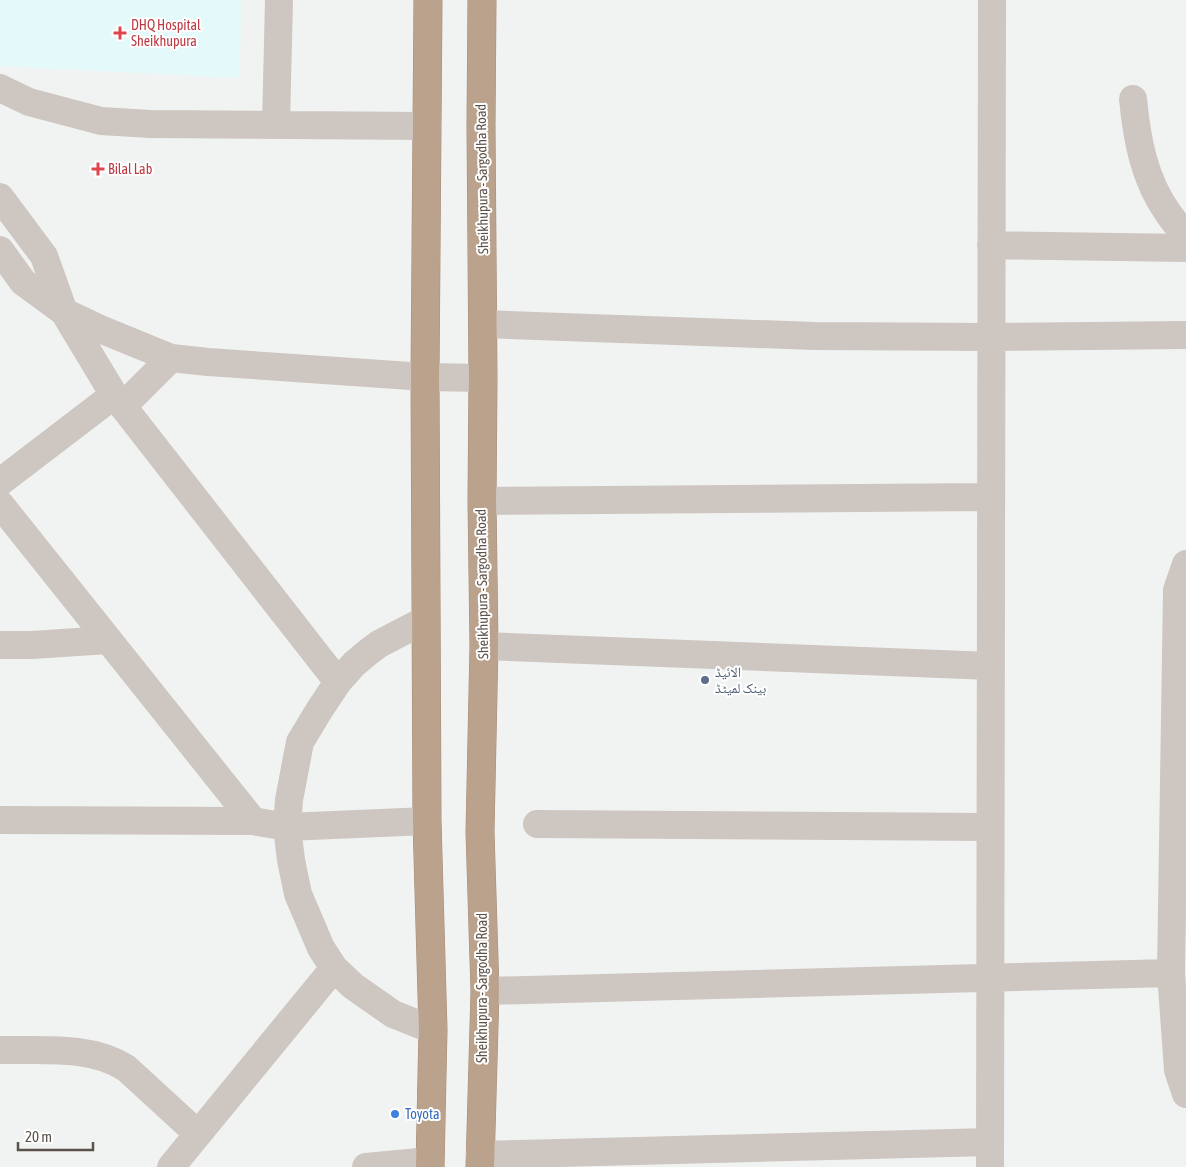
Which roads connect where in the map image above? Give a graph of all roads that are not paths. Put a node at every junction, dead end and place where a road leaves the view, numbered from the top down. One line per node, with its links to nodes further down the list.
1 (279, 0): 7 (street)
2 (428, 0): 8 (highway)
3 (482, 0): 15 (highway, Sheikhupura - Sargodha Road)
4 (992, 0): 11 (street)
5 (0, 88): 7 (street)
6 (1133, 99): 10 (street)
7 (276, 125): 8 (street)
8 (428, 126): 19 (highway)
9 (0, 197): 14 (street)
10 (1186, 233)
11 (991, 245): 12 (street); 17 (street)
12 (1186, 248)
13 (0, 250): 14 (street)
14 (64, 312): 18 (street); 21 (street)
15 (483, 324): 17 (street); 20 (highway, Sheikhupura - Sargodha Road)
16 (1186, 335): 17 (street)
17 (991, 337): 23 (street)
18 (171, 358): 19 (street); 21 (street)
19 (425, 377): 20 (street); 27 (highway)
20 (483, 378): 24 (highway, Sheikhupura - Sargodha Road)
21 (118, 401): 22 (street); 32 (street)
22 (0, 482)
23 (991, 497): 24 (street); 31 (street)
24 (482, 501): 30 (highway, Sheikhupura - Sargodha Road)
25 (0, 504): 28 (street)
26 (1186, 564): 40 (street)
27 (425, 620): 32 (street); 35 (highway)
28 (108, 640): 29 (street); 34 (street)
29 (0, 645)
30 (484, 646): 31 (street); 42 (highway, Sheikhupura - Sargodha Road)
31 (991, 666): 38 (street)
32 (338, 682): 37 (street)
33 (0, 820): 34 (street)
34 (252, 821): 37 (street)
35 (427, 821): 37 (street); 43 (highway)
36 (537, 824): 38 (street)
37 (287, 827): 39 (street)
38 (990, 827): 41 (street)
39 (334, 968): 43 (street); 46 (street)
40 (1171, 973): 41 (street); 45 (street)
41 (990, 978): 42 (street); 47 (street)
42 (485, 991): 48 (highway, Sheikhupura - Sargodha Road)
43 (433, 1030): 49 (highway)
44 (0, 1050): 46 (street)
45 (1186, 1094)
46 (198, 1134): 50 (street)
47 (990, 1155): 48 (street)
48 (480, 1161)
49 (430, 1164): 51 (street)
50 (171, 1167)
51 (366, 1167)

